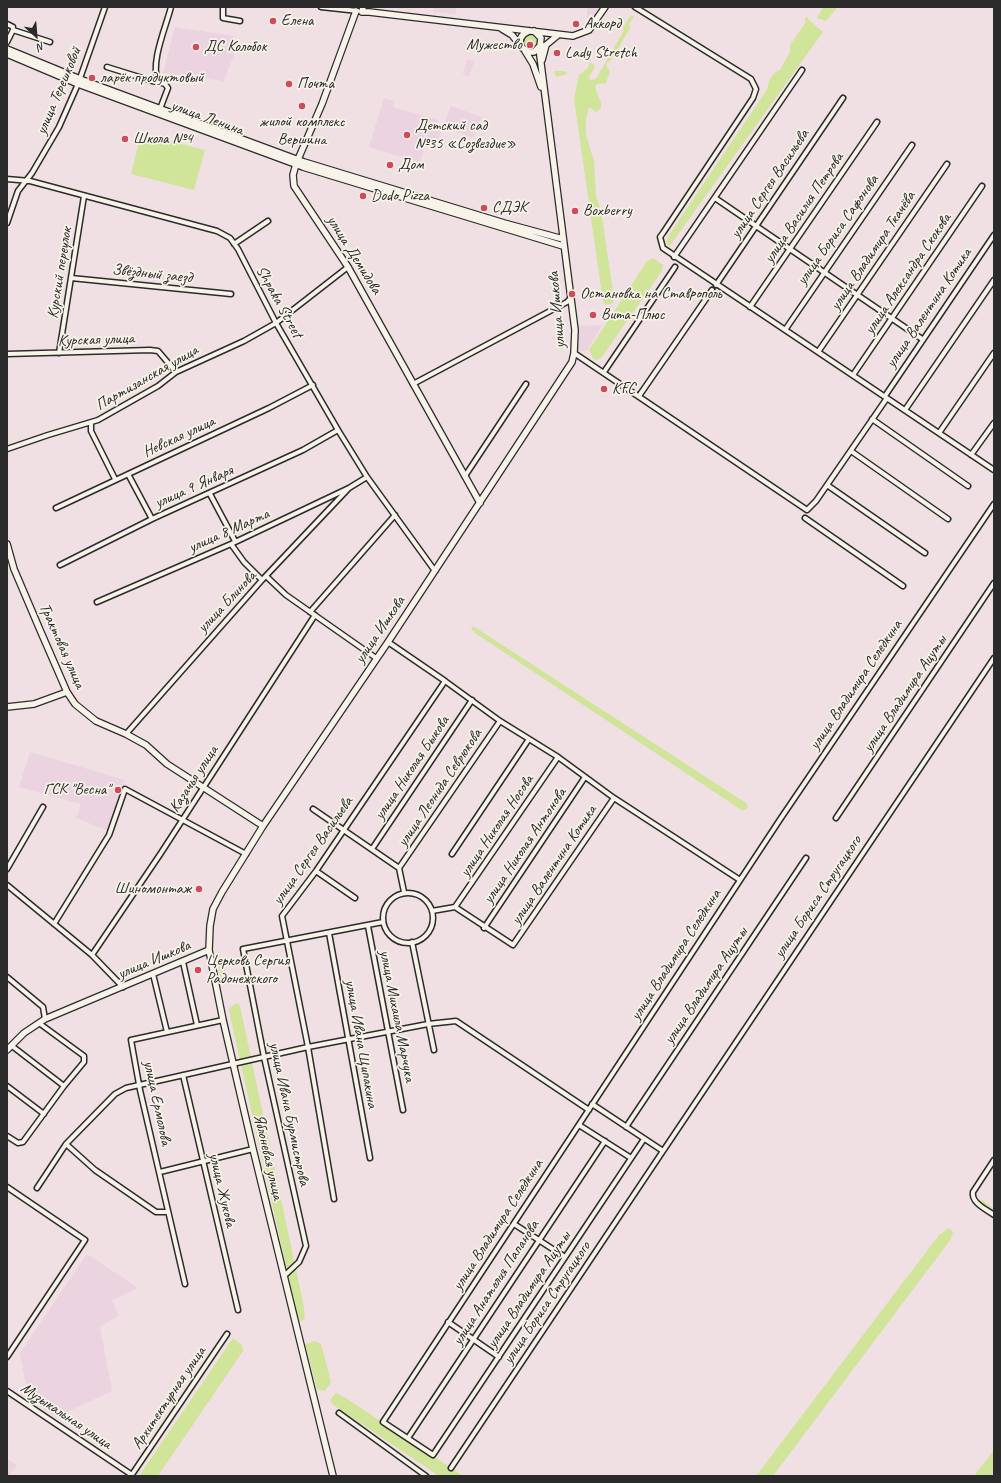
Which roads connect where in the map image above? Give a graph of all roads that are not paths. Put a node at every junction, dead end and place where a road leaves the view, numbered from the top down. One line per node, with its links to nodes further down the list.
1 (105, 7): 26 (street, улица Терешковой)
2 (171, 7): 27 (street)
3 (223, 7): 9 (street)
4 (321, 7): 8 (street)
5 (605, 7): 14 (street)
6 (635, 7): 48 (street)
7 (363, 9): 8 (street); 11 (street)
8 (356, 11): 33 (street, улица Демидова)
9 (240, 22)
10 (7, 24): 12 (street)
11 (498, 27): 13 (street); 17 (street)
12 (13, 30): 15 (street); 16 (street)
13 (532, 31): 14 (street); 17 (street); 19 (street)
14 (559, 35): 18 (street)
15 (7, 42)
16 (50, 42)
17 (520, 45): 21 (street)
18 (546, 45): 19 (street); 23 (street)
19 (539, 48): 21 (street); 23 (street, улица Ишкова)
20 (7, 49): 26 (street, улица Ленина)
21 (525, 51): 29 (street, улица Ишкова)
22 (7, 54): 26 (street, улица Ленина)
23 (541, 62): 29 (street, улица Ишкова)
24 (107, 66): 27 (street)
25 (802, 70): 39 (street)
26 (79, 82): 30 (street, улица Ленина); 33 (street, улица Ленина); 36 (street, улица Терешковой)
27 (158, 82): 30 (street)
28 (844, 98): 42 (street, улица Сергея Васильева)
29 (545, 101): 44 (street, улица Ишкова)
30 (160, 109): 33 (street, улица Ленина)
31 (877, 122): 47 (street, улица Василия Петрова)
32 (912, 145): 51 (street, улица Бориса Сафонова)
33 (297, 162): 44 (street, улица Ленина); 46 (street, улица Ленина); 49 (street, улица Демидова)
34 (947, 164): 57 (street, улица Владимира Ткачёва)
35 (7, 179): 36 (street, Shpaka Street)
36 (25, 181): 38 (street, Shpaka Street); 41 (street, улица Терешковой)
37 (982, 186): 60 (street, улица Александра Скокова)
38 (84, 196): 45 (street, Shpaka Street); 52 (street, Курский переулок)
39 (715, 198): 42 (street); 48 (street)
40 (268, 221): 45 (street)
41 (7, 223)
42 (756, 225): 47 (street); 54 (street, улица Сергея Васильева)
43 (994, 234): 63 (street, улица Валентина Котика)
44 (563, 239): 46 (street, улица Ишкова)
45 (234, 244): 61 (street, Shpaka Street)
46 (563, 246): 58 (street, улица Ишкова)
47 (790, 249): 51 (street); 59 (street, улица Василия Петрова)
48 (674, 257): 54 (street)
49 (348, 267): 61 (street, Партизанская улица); 72 (street, улица Демидова)
50 (675, 267): 70 (street)
51 (824, 272): 57 (street); 62 (street, улица Бориса Сафонова)
52 (71, 278): 56 (street, Звёздный заезд); 65 (street, Курский переулок)
53 (994, 280): 77 (street)
54 (716, 285): 59 (street)
55 (712, 290): 75 (street)
56 (231, 294)
57 (858, 295): 60 (street); 64 (street, улица Владимира Ткачёва)
58 (570, 298): 66 (street, улица Ишкова); 72 (street)
59 (750, 307): 62 (street)
60 (892, 317): 63 (street); 71 (street, улица Александра Скокова)
61 (276, 323): 69 (street, Партизанская улица); 74 (street, Shpaka Street)
62 (785, 330): 64 (street)
63 (922, 339): 76 (street, улица Валентина Котика)
64 (818, 352): 71 (street)
65 (59, 353): 68 (street, Курская улица); 69 (street, Курская улица)
66 (574, 353): 70 (street); 95 (street, улица Ишкова)
67 (994, 353): 82 (street)
68 (7, 354)
69 (176, 372): 79 (street, Партизанская улица)
70 (604, 372): 75 (street)
71 (853, 375): 76 (street)
72 (413, 384): 88 (street, улица Демидова)
73 (526, 384): 88 (street)
74 (313, 386): 81 (street, Shpaka Street); 87 (street, Невская улица)
75 (639, 396): 98 (street)
76 (886, 397): 77 (street); 78 (street, улица Валентина Котика)
77 (905, 410): 82 (street)
78 (872, 420): 84 (street, улица Валентина Котика); 92 (street)
79 (91, 423): 83 (street, Партизанская улица); 90 (street)
80 (994, 423): 85 (street)
81 (338, 430): 89 (street, Shpaka Street); 94 (street, улица 9 Января)
82 (939, 433): 85 (street)
83 (7, 449)
84 (851, 451): 91 (street, улица Валентина Котика); 101 (street)
85 (971, 455): 86 (street)
86 (994, 470)
87 (128, 474): 90 (street, Невская улица); 100 (street)
88 (465, 476): 95 (street, улица Демидова)
89 (368, 477): 93 (street, улица 8 Марта); 99 (street, Shpaka Street)
90 (114, 480): 97 (street, Невская улица)
91 (827, 485): 98 (street, улица Валентина Котика); 104 (street)
92 (968, 486)
93 (349, 488): 102 (street, улица 8 Марта); 107 (street, улица Блинова)
94 (210, 494): 100 (street, улица 9 Января); 102 (street)
95 (480, 503): 106 (street, улица Ишкова)
96 (994, 504): 141 (street, улица Владимира Селедкина)
97 (56, 508)
98 (810, 509): 110 (street, улица Валентина Котика)
99 (395, 515): 106 (street, Shpaka Street); 112 (street)
100 (152, 519): 105 (street, улица 9 Января)
101 (948, 519)
102 (233, 542): 108 (street); 111 (street, улица 8 Марта)
103 (7, 544): 118 (street, Трактовая улица)
104 (925, 553)
105 (60, 565)
106 (435, 571): 114 (street, улица Ишкова)
107 (267, 577): 108 (street, улица Блинова); 112 (street)
108 (262, 580): 122 (street, улица Блинова)
109 (994, 583): 130 (street, улица Владимира Ацуты)
110 (903, 586)
111 (97, 602)
112 (310, 612): 113 (street)
113 (315, 615): 115 (street); 126 (street, Казачья улица)
114 (388, 642): 115 (street, улица Ишкова); 117 (street)
115 (376, 658): 132 (street, улица Ишкова)
116 (994, 658): 189 (street, улица Бориса Стругацкого)
117 (445, 681): 119 (street); 133 (street, улица Сергея Васильева)
118 (67, 692): 120 (street); 122 (street, Трактовая улица)
119 (472, 700): 121 (street); 134 (street, улица Николая Быкова)
120 (7, 707)
121 (500, 721): 123 (street); 138 (street, улица Леонида Севрюкова)
122 (126, 734): 126 (street, Трактовая улица)
123 (529, 739): 124 (street); 136 (street)
124 (558, 758): 125 (street); 145 (street, улица Николая Носова)
125 (585, 777): 127 (street); 150 (street, улица Николая Антонова)
126 (203, 787): 131 (street, Казачья улица); 132 (street, Трактовая улица)
127 (614, 798): 141 (street); 150 (street, улица Валентина Котика)
128 (43, 807): 139 (street)
129 (313, 809): 133 (street)
130 (836, 818)
131 (182, 820): 135 (street); 148 (street); 155 (street, Казачья улица)
132 (263, 826): 135 (street, улица Ишкова)
133 (343, 829): 134 (street); 140 (street, улица Сергея Васильева)
134 (372, 849): 138 (street)
135 (246, 854): 154 (street, улица Ишкова)
136 (452, 854)
137 (806, 858): 183 (street, улица Владимира Ацуты)
138 (399, 868): 143 (street)
139 (7, 869)
140 (316, 871): 144 (street); 152 (street, улица Сергея Васильева)
141 (740, 880): 178 (street, улица Владимира Селедкина)
142 (7, 885): 148 (street)
143 (404, 892): 146 (street); 147 (street)
144 (355, 898)
145 (455, 907): 146 (street); 150 (street)
146 (432, 911): 153 (street)
147 (383, 922): 149 (street); 153 (street)
148 (54, 924): 155 (street)
149 (368, 926): 151 (street); 166 (street, улица Михаила Марчука)
150 (484, 928)
151 (329, 933): 152 (street); 167 (street, улица Ивана Щипакина)
152 (286, 941): 169 (street, улица Сергея Васильева); 172 (street, улица Ивана Бурмистрова)
153 (412, 942): 163 (street)
154 (209, 950): 156 (street, улица Ишкова); 161 (street, Яблоневая улица)
155 (92, 955): 159 (street)
156 (183, 962): 157 (street, улица Ишкова); 164 (street)
157 (153, 974): 159 (street, улица Ишкова); 165 (street)
158 (7, 977): 160 (street)
159 (123, 987): 160 (street, улица Ишкова)
160 (45, 1019): 162 (street, улица Ишкова)
161 (223, 1020): 164 (street); 173 (street, Яблоневая улица)
162 (39, 1023): 168 (street, улица Ишкова); 177 (street)
163 (428, 1024): 166 (street); 171 (street); 180 (street)
164 (197, 1025): 165 (street)
165 (167, 1032): 175 (street, улица Ермолова)
166 (387, 1032): 167 (street); 179 (street, улица Михаила Марчука)
167 (348, 1040): 169 (street); 190 (street, улица Ивана Щипакина)
168 (12, 1046): 170 (street, улица Ишкова); 177 (street)
169 (308, 1047): 172 (street); 197 (street, улица Сергея Васильева)
170 (7, 1050)
171 (434, 1050)
172 (264, 1057): 173 (street); 203 (street, улица Ивана Бурмистрова)
173 (234, 1064): 174 (street); 188 (street, Яблоневая улица)
174 (183, 1075): 175 (street); 193 (street, улица Жукова)
175 (140, 1084): 187 (street); 194 (street, улица Ермолова)
176 (7, 1086): 181 (street)
177 (64, 1086): 181 (street)
178 (592, 1104): 180 (street, улица Владимира Селедкина); 183 (street)
179 (403, 1110)
180 (589, 1110): 182 (street, улица Владимира Селедкина)
181 (44, 1114): 184 (street)
182 (579, 1125): 186 (street); 200 (street, улица Владимира Селедкина)
183 (626, 1127): 185 (street)
184 (7, 1136)
185 (644, 1139): 189 (street); 191 (street, улица Владимира Ацуты)
186 (604, 1141): 191 (street); 201 (street, улица Анатолия Папанова)
187 (66, 1144): 196 (street); 198 (street)
188 (253, 1149): 193 (street); 203 (street, Яблоневая улица)
189 (663, 1151): 214 (street, улица Бориса Стругацкого)
190 (370, 1158)
191 (631, 1158): 202 (street, улица Владимира Ацуты)
192 (994, 1160): 199 (street)
193 (203, 1161): 194 (street); 205 (street, улица Жукова)
194 (160, 1172): 198 (street, улица Ермолова)
195 (7, 1187): 209 (street)
196 (37, 1188)
197 (334, 1199)
198 (168, 1212): 204 (street, улица Ермолова)
199 (994, 1215)
200 (514, 1224): 201 (street); 206 (street, улица Владимира Селедкина)
201 (539, 1240): 202 (street); 208 (street, улица Анатолия Папанова)
202 (565, 1257): 210 (street, улица Владимира Ацуты)
203 (284, 1276): 216 (street, Яблоневая улица)
204 (185, 1284)
205 (238, 1310)
206 (448, 1322): 208 (street); 213 (street, улица Владимира Селедкина)
207 (227, 1334): 215 (street, Архитектурная улица)
208 (473, 1339): 210 (street); 213 (street, улица Анатолия Папанова)
209 (7, 1357)
210 (499, 1357): 213 (street, улица Владимира Ацуты)
211 (7, 1391): 215 (street, Музыкальная улица)
212 (339, 1413): 217 (street)
213 (408, 1438)
214 (451, 1468)
215 (132, 1475)
216 (333, 1476)
217 (426, 1476)

